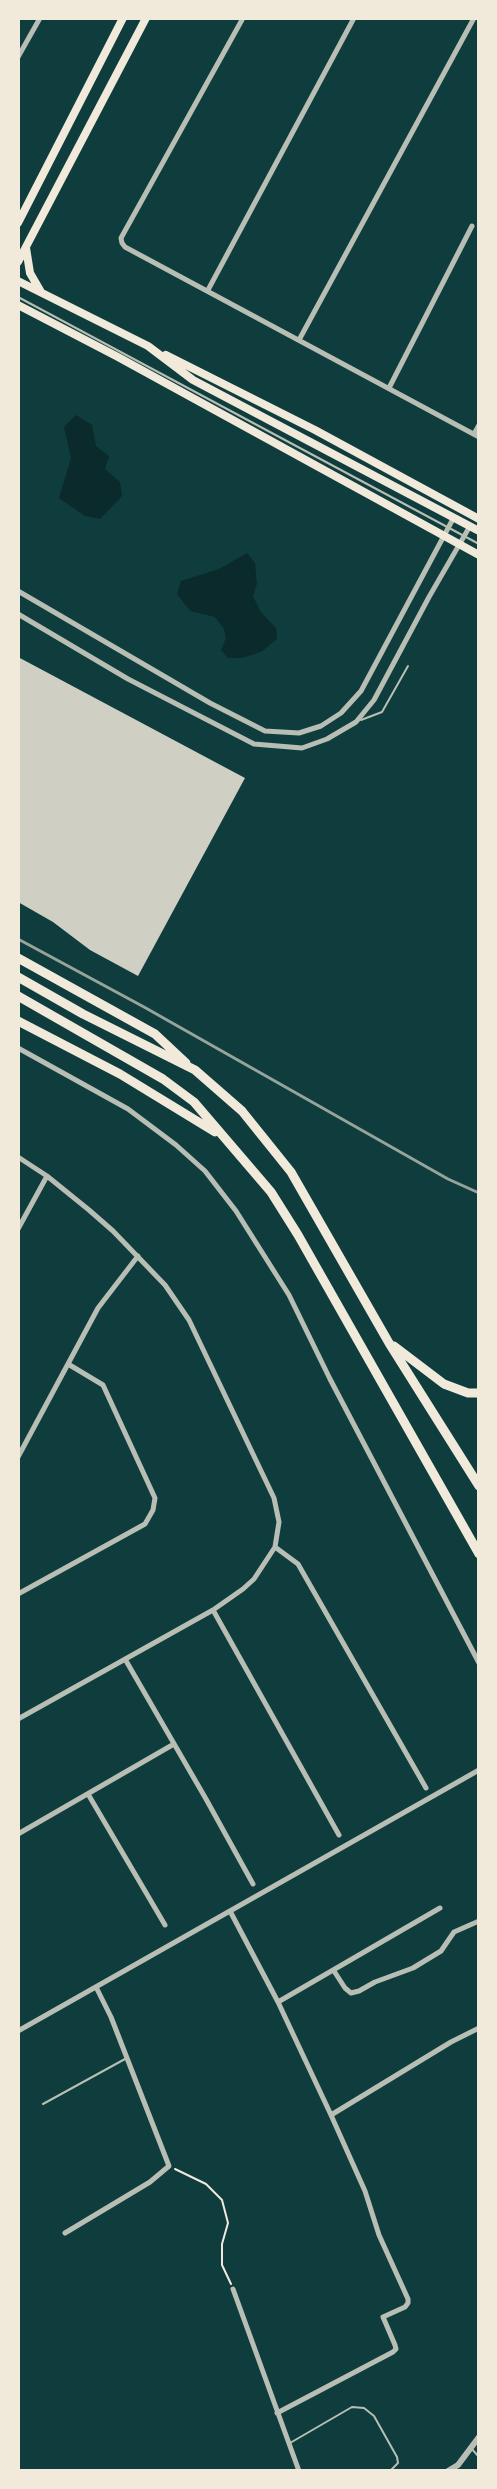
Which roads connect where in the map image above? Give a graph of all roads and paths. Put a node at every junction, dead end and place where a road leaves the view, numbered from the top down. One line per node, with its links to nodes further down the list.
1 (39, 18): 7 (street)
2 (123, 18): 8 (main road)
3 (146, 18): 10 (main road)
4 (243, 18): 13 (street)
5 (354, 18): 13 (street)
6 (474, 18): 19 (street)
7 (18, 57)
8 (18, 223)
9 (472, 226): 21 (street)
10 (26, 247): 11 (main road); 14 (main road)
11 (18, 262)
12 (18, 281): 14 (main road)
13 (207, 290): 19 (street)
14 (42, 293): 20 (main road)
15 (18, 297): 30 (lane)
16 (18, 306): 18 (main road)
17 (18, 314): 18 (main road)
18 (34, 314): 28 (main road)
19 (299, 340): 21 (street)
20 (148, 346): 24 (main road); 25 (main road)
21 (389, 388): 23 (street)
22 (479, 425): 23 (street)
23 (477, 435)
24 (454, 517): 26 (main road); 28 (street)
25 (479, 519)
26 (470, 526): 27 (main road); 29 (street)
27 (479, 531)
28 (444, 535): 29 (main road); 32 (street)
29 (460, 543): 31 (main road); 35 (street)
30 (479, 544)
31 (479, 555)
32 (18, 591)
33 (18, 614): 35 (street)
34 (408, 666): 35 (lane)
35 (356, 722)
36 (18, 958): 41 (highway)
37 (18, 977): 41 (highway)
38 (19, 997): 42 (highway)
39 (18, 1021): 42 (highway)
40 (18, 1048): 57 (street)
41 (195, 1070): 47 (highway)
42 (219, 1134): 53 (highway)
43 (18, 1157): 44 (street)
44 (47, 1176): 45 (street); 46 (street)
45 (18, 1229)
46 (138, 1256): 48 (street); 52 (street)
47 (389, 1343): 49 (highway); 51 (highway)
48 (68, 1364): 50 (street); 54 (street)
49 (479, 1393)
50 (18, 1457)
51 (479, 1486)
52 (275, 1547): 55 (street); 61 (street)
53 (479, 1554)
54 (18, 1594)
55 (213, 1610): 56 (street); 64 (street)
56 (125, 1659): 58 (street); 59 (street)
57 (479, 1664)
58 (18, 1719)
59 (174, 1744): 62 (street); 65 (street)
60 (479, 1770): 67 (street)
61 (426, 1788)
62 (88, 1794): 63 (street); 69 (street)
63 (18, 1834)
64 (339, 1835)
65 (253, 1884)
66 (440, 1908): 70 (street)
67 (230, 1911): 71 (street); 72 (street)
68 (479, 1921): 70 (street)
69 (165, 1925)
70 (334, 1971): 72 (street)
71 (96, 1987): 74 (street); 75 (street)
72 (278, 2002): 77 (street)
73 (479, 2028): 77 (street)
74 (18, 2031)
75 (125, 2059): 76 (lane); 78 (street)
76 (44, 2104)
77 (331, 2115): 81 (street)
78 (169, 2166): 79 (street); 80 (path)
79 (65, 2234)
80 (233, 2289): 81 (street)
81 (277, 2413): 83 (street)
82 (479, 2437): 84 (street)
83 (288, 2444): 86 (street); 87 (lane)
84 (471, 2448): 85 (lane); 88 (street)
85 (479, 2457)
86 (299, 2471)
87 (390, 2471)
88 (448, 2471)

